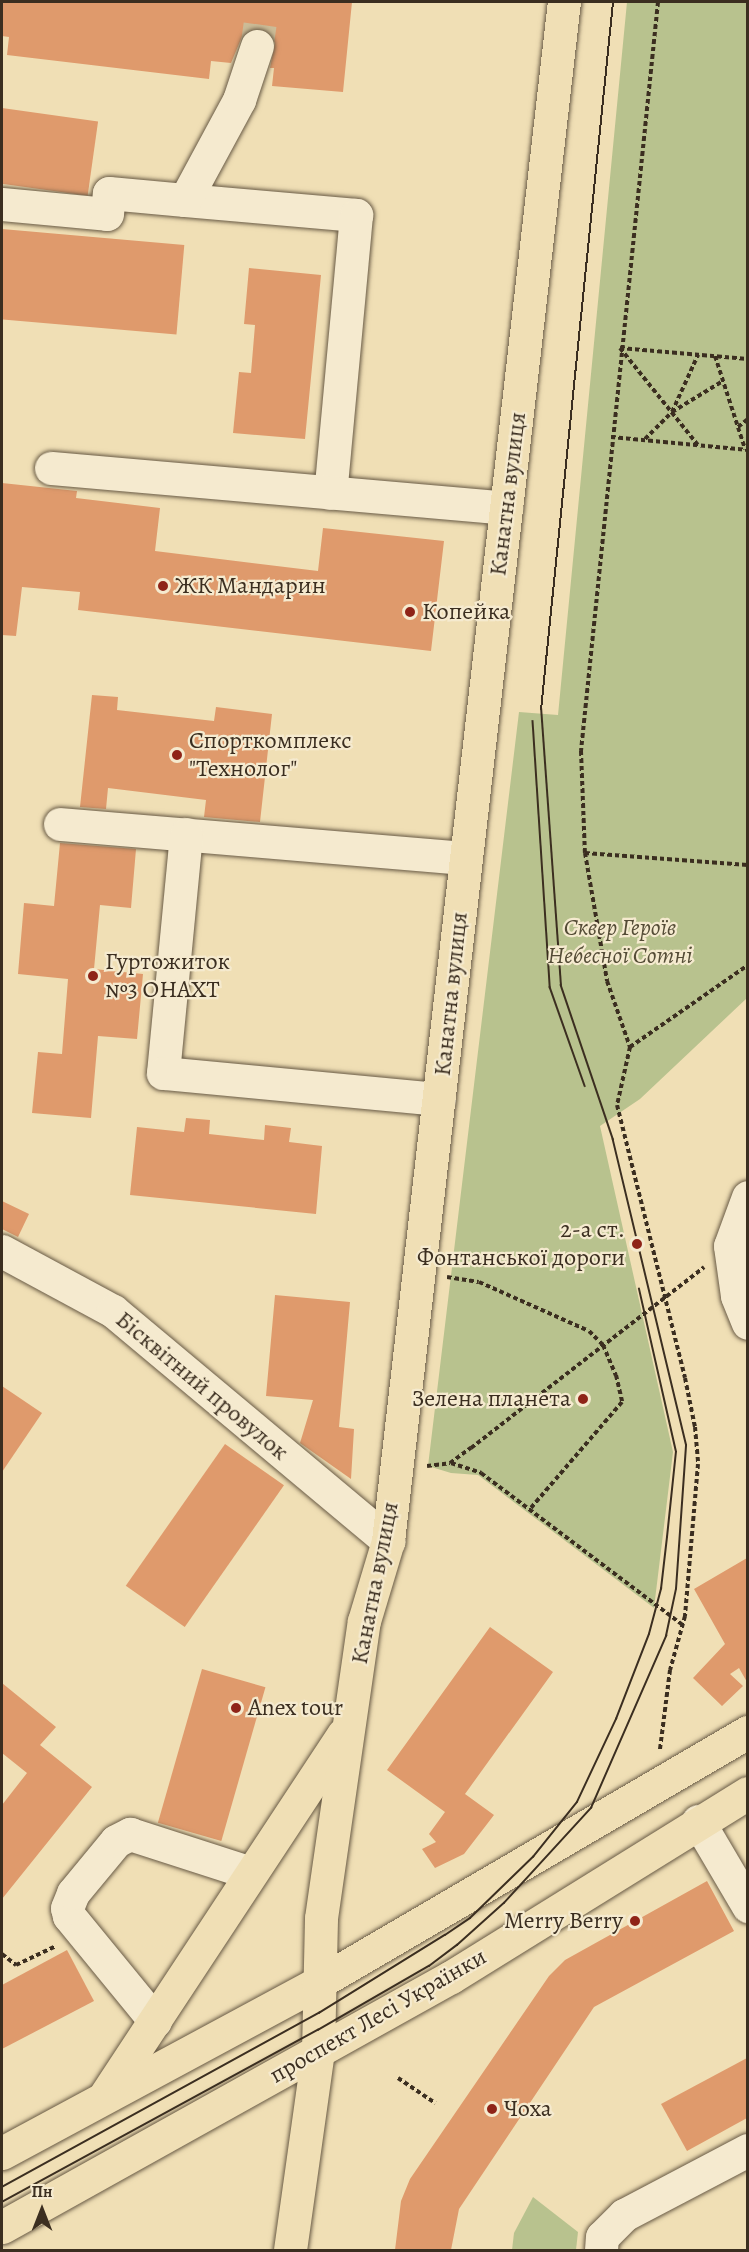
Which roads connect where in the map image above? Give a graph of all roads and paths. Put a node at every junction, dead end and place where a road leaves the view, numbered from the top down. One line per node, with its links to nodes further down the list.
1 (564, 2): 20 (main road, Канатна вулиця)
2 (658, 2): 6 (path)
3 (257, 46): 4 (street)
4 (184, 200): 5 (street); 19 (street)
5 (2, 204)
6 (620, 348): 7 (path); 11 (path); 14 (path)
7 (698, 354): 8 (path); 11 (path)
8 (715, 356): 9 (path); 10 (path)
9 (747, 359)
10 (723, 381): 11 (path); 13 (path)
11 (672, 412): 15 (path); 16 (path)
12 (747, 419): 13 (path)
13 (738, 427): 17 (path)
14 (611, 437): 15 (path); 23 (path)
15 (645, 440): 16 (path)
16 (698, 445): 17 (path)
17 (746, 450)
18 (51, 468): 19 (street)
19 (330, 493): 20 (street)
20 (506, 508): 24 (main road, Канатна вулиця)
21 (60, 824): 22 (street)
22 (186, 834): 24 (street); 28 (street)
23 (585, 853): 25 (path); 27 (path)
24 (466, 858): 28 (main road, Канатна вулиця)
25 (747, 865)
26 (747, 965): 27 (path)
27 (630, 1047): 33 (path)
28 (439, 1099): 32 (main road, Канатна вулиця)
29 (747, 1197): 30 (street)
30 (730, 1246): 33 (path); 34 (street)
31 (2, 1251): 39 (street, Бісквітний провулок)
32 (419, 1274): 35 (path); 36 (main road, Канатна вулиця)
33 (663, 1298): 35 (path); 40 (path)
34 (747, 1323)
35 (603, 1345): 37 (path); 38 (path)
36 (397, 1462): 37 (path); 39 (main road, Канатна вулиця)
37 (450, 1463): 38 (path)
38 (530, 1509): 40 (path)
39 (388, 1541): 41 (main road, Канатна вулиця)
40 (683, 1625): 43 (path)
41 (349, 1725): 46 (main road); 50 (main road, Канатна вулиця)
42 (747, 1732): 43 (main road)
43 (654, 1786): 50 (main road)
44 (747, 1793): 45 (main road, проспект Лесі Українки)
45 (698, 1821): 47 (street); 52 (main road, проспект Лесі Українки)
46 (252, 1873): 48 (street); 51 (main road)
47 (747, 1906)
48 (83, 1934): 49 (path); 51 (street)
49 (2, 1954)
50 (318, 1983): 52 (main road, Канатна вулиця); 54 (main road)
51 (155, 2021): 54 (main road)
52 (318, 2051): 58 (main road, проспект Лесі Українки); 59 (main road, Канатна вулиця)
53 (398, 2078): 55 (path)
54 (105, 2096): 57 (main road)
55 (435, 2103)
56 (747, 2150): 60 (street)
57 (2, 2153)
58 (2, 2227)
59 (290, 2250)
60 (601, 2250)

